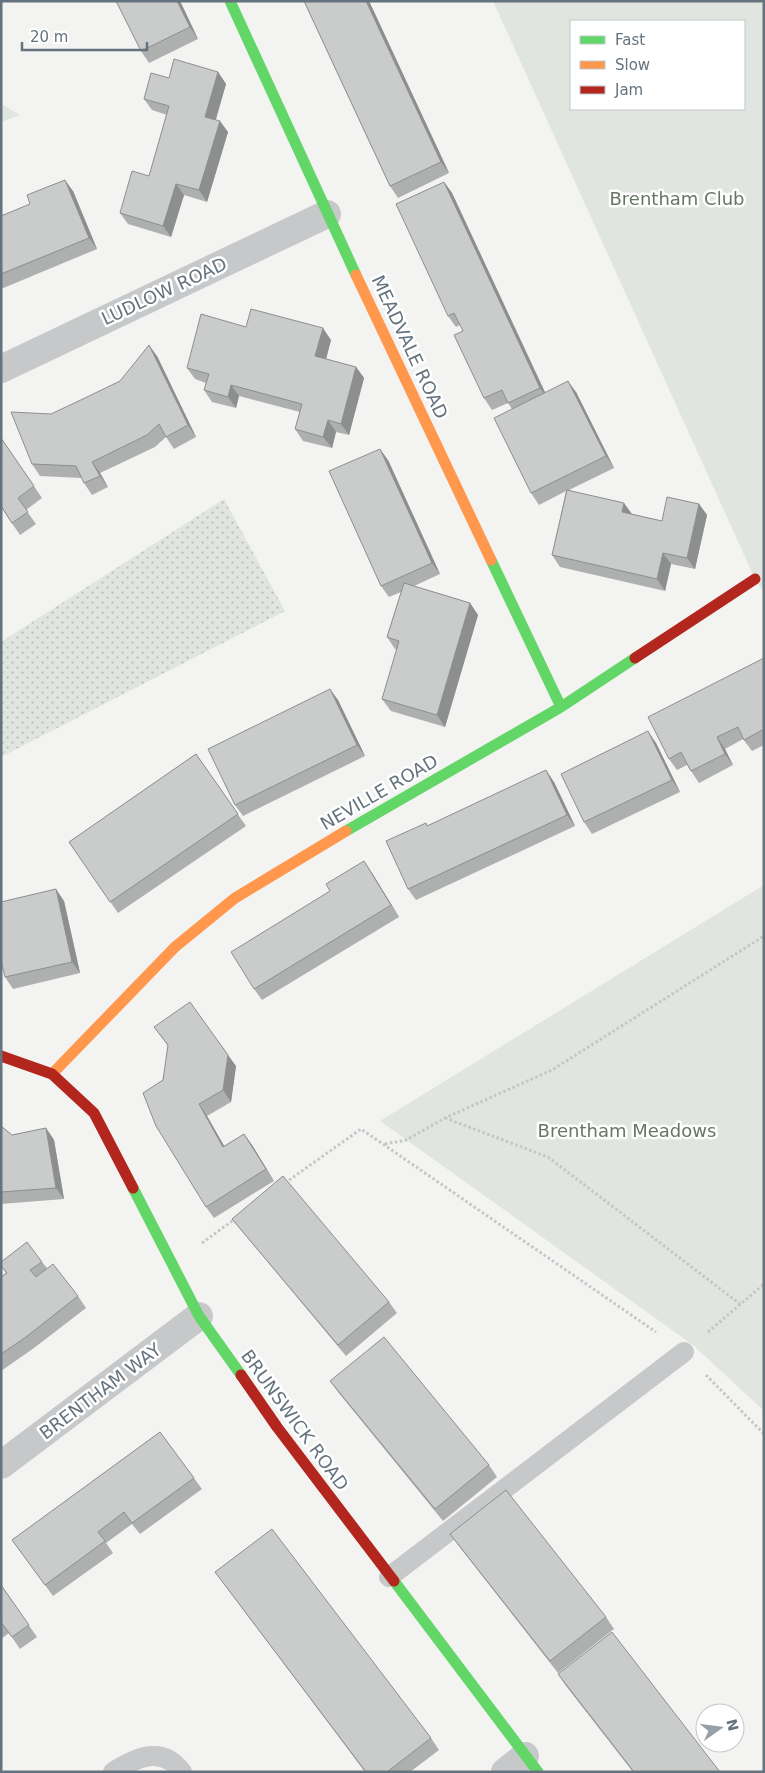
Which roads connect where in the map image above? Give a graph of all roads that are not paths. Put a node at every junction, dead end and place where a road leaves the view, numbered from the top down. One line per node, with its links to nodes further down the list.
1 (230, 1): 2 (street, MEADVALE ROAD)
2 (327, 214): 3 (street, LUDLOW ROAD); 5 (street, MEADVALE ROAD)
3 (1, 369)
4 (754, 579): 5 (street, NEVILLE ROAD)
5 (562, 707): 7 (street, NEVILLE ROAD)
6 (1, 1056): 7 (street)
7 (52, 1074): 8 (street, BRUNSWICK ROAD)
8 (199, 1316): 10 (street, BRENTHAM WAY); 11 (street, BRUNSWICK ROAD)
9 (684, 1352): 11 (lane)
10 (1, 1466)
11 (389, 1577): 12 (street, BRUNSWICK ROAD)
12 (522, 1766)
13 (113, 1772): 14 (lane)
14 (182, 1772)

